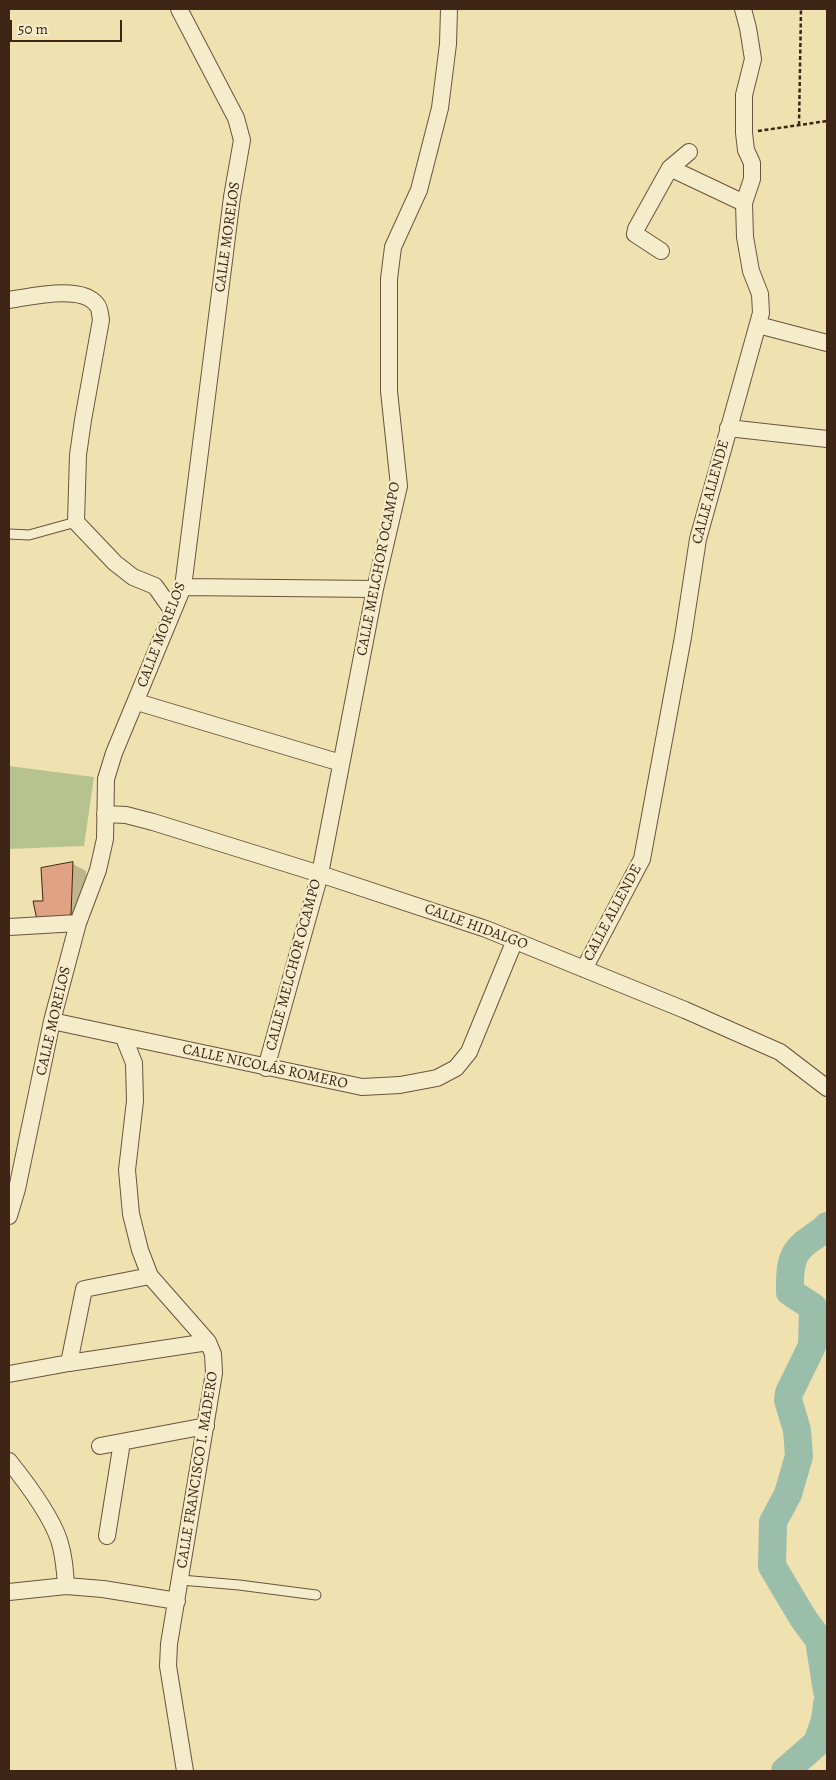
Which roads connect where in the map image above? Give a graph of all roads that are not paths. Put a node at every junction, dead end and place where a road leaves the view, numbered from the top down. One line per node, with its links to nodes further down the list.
1 (179, 9): 15 (street, CALLE MORELOS)
2 (449, 9): 16 (street, CALLE MELCHOR OCAMPO)
3 (743, 9): 6 (street, CALLE ALLENDE)
4 (690, 152): 5 (street)
5 (670, 168): 6 (street); 7 (street)
6 (744, 203): 9 (street, CALLE ALLENDE)
7 (661, 251)
8 (9, 300): 13 (street)
9 (758, 325): 10 (street); 11 (street, CALLE ALLENDE)
10 (827, 343)
11 (728, 428): 12 (street); 25 (street, CALLE ALLENDE)
12 (827, 439)
13 (76, 522): 14 (lane); 17 (street)
14 (9, 534)
15 (183, 587): 16 (street); 17 (street, CALLE MORELOS)
16 (376, 589): 19 (street, CALLE MELCHOR OCAMPO)
17 (172, 610): 18 (street, CALLE MORELOS)
18 (137, 702): 19 (street); 20 (street, CALLE MORELOS)
19 (341, 763): 21 (street, CALLE MELCHOR OCAMPO)
20 (105, 814): 21 (street, CALLE HIDALGO); 22 (street, CALLE MORELOS)
21 (320, 874): 24 (street, CALLE HIDALGO); 28 (street, CALLE MELCHOR OCAMPO)
22 (78, 923): 23 (street); 26 (street, CALLE MORELOS)
23 (9, 927)
24 (515, 940): 25 (street, CALLE HIDALGO); 28 (street, CALLE NICOLÁS ROMERO)
25 (584, 969): 29 (street, CALLE HIDALGO)
26 (52, 1022): 27 (street, CALLE NICOLÁS ROMERO); 30 (street, CALLE MORELOS)
27 (124, 1038): 28 (street, CALLE NICOLÁS ROMERO); 32 (street, CALLE FRANCISCO I. MADERO)
28 (266, 1068)
29 (827, 1088)
30 (13, 1193): 31 (street, CALLE MORELOS)
31 (9, 1216)
32 (150, 1276): 33 (street, CALLE FRANCISCO I. MADERO); 34 (street)
33 (208, 1342): 34 (street); 36 (street, CALLE FRANCISCO I. MADERO)
34 (69, 1363): 35 (street)
35 (9, 1374)
36 (206, 1426): 37 (street); 41 (street, CALLE FRANCISCO I. MADERO)
37 (122, 1442): 38 (street); 40 (street)
38 (100, 1446)
39 (9, 1461): 42 (street)
40 (107, 1536)
41 (181, 1580): 44 (lane); 45 (street, CALLE FRANCISCO I. MADERO)
42 (66, 1586): 43 (street); 45 (street)
43 (10, 1592)
44 (316, 1595)
45 (176, 1601): 46 (street, CALLE FRANCISCO I. MADERO)
46 (185, 1771)

